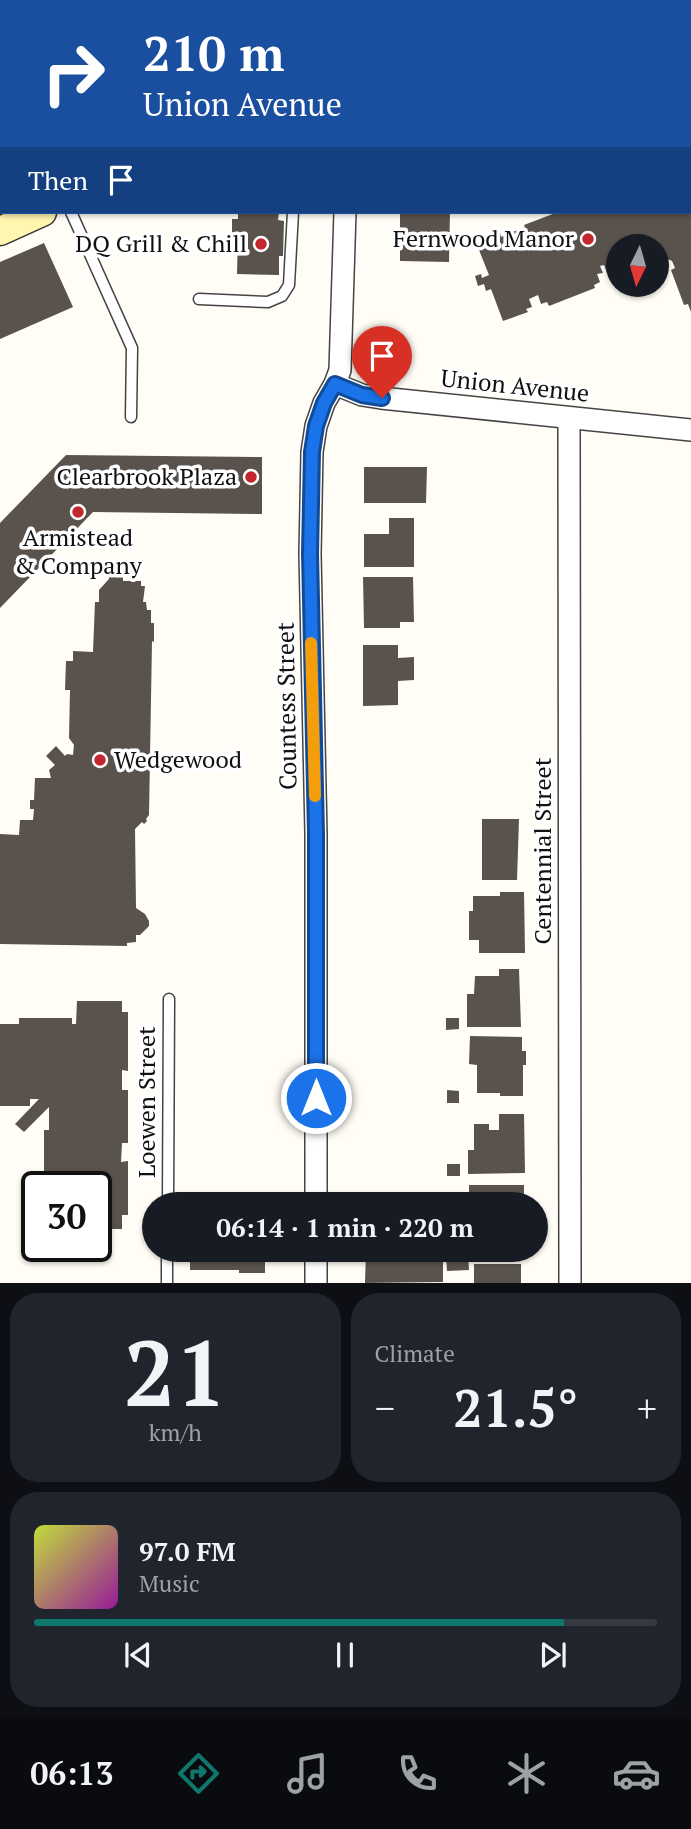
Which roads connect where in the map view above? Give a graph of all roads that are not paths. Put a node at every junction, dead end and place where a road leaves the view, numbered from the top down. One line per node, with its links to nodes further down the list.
1 (38, 214): 5 (main road)
2 (72, 214): 8 (lane)
3 (293, 214): 6 (lane)
4 (345, 214): 7 (street, Countess Street)
5 (0, 231)
6 (199, 299)
7 (335, 384): 9 (street, Union Avenue); 13 (street, Countess Street)
8 (131, 417)
9 (569, 418): 10 (street, Union Avenue); 18 (street, Centennial Street)
10 (691, 430)
11 (169, 999): 12 (lane, Loewen Street)
12 (168, 1192)
13 (316, 1192)
14 (167, 1262): 16 (lane)
15 (316, 1262): 17 (street)
16 (167, 1283)
17 (316, 1283)
18 (570, 1283)

